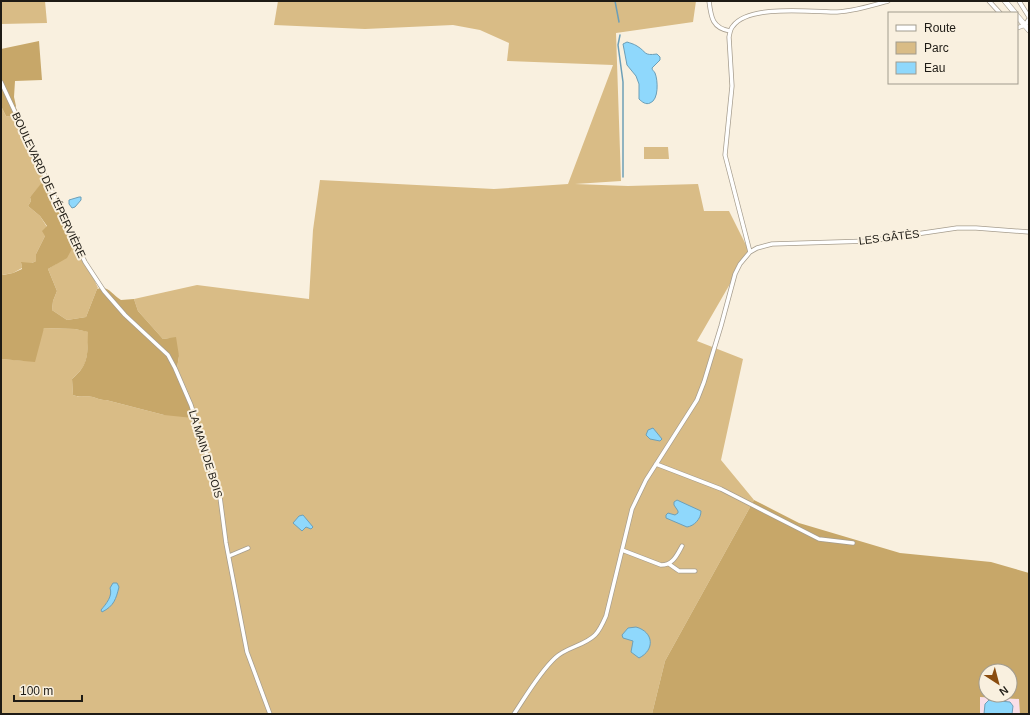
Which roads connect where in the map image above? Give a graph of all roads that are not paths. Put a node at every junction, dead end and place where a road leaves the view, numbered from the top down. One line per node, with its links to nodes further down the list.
1 (709, 1): 13 (street)
2 (888, 1): 13 (street)
3 (989, 1): 6 (street)
4 (1005, 1): 7 (main road)
5 (1019, 1): 9 (street)
6 (999, 12)
7 (1014, 12)
8 (1018, 17): 10 (main road)
9 (1029, 18): 10 (street)
10 (1025, 25): 11 (street); 12 (main road)
11 (1018, 28)
12 (1029, 30)
13 (730, 31): 16 (street)
14 (1, 82): 17 (street, BOULEVARD DE L'ÉPERVIÈRE)
15 (1029, 232): 16 (street, LES GÂTÈS)
16 (750, 252): 18 (street)
17 (102, 287): 23 (street, LA MAIN DE BOIS)
18 (656, 464): 19 (street); 22 (street)
19 (853, 543)
20 (682, 546): 24 (street)
21 (248, 548): 23 (street)
22 (622, 550): 24 (street); 27 (street)
23 (229, 556): 26 (street, LA MAIN DE BOIS)
24 (669, 564): 25 (street)
25 (695, 572)
26 (270, 714)
27 (514, 714)

